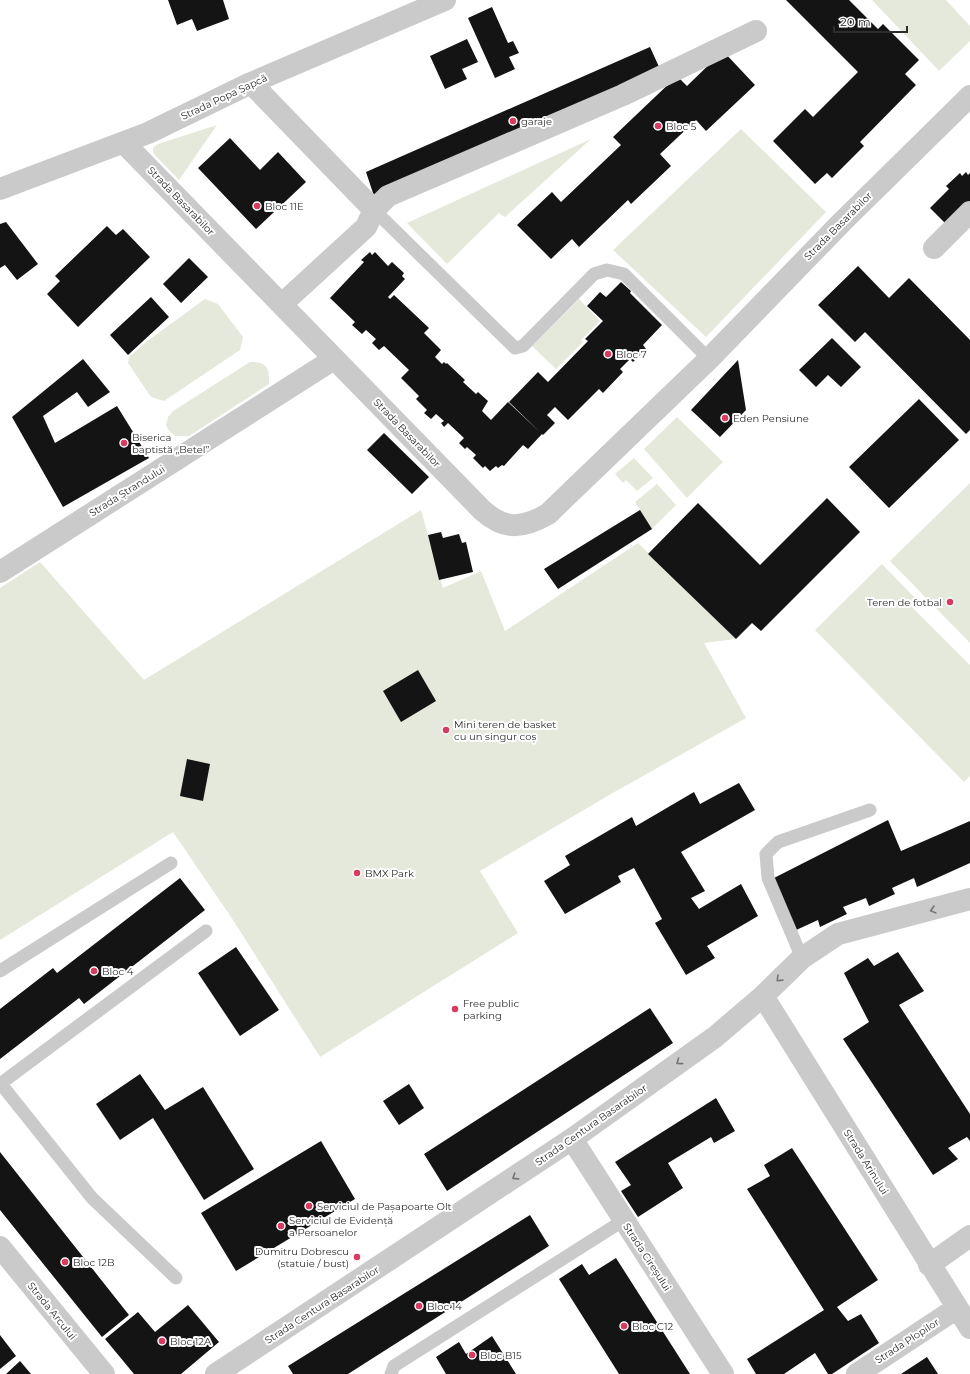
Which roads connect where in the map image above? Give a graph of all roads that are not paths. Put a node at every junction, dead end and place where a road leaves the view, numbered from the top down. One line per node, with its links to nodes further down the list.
1 (446, 0): 3 (street, Strada Popa Șapcă)
2 (756, 31): 7 (street)
3 (251, 83): 5 (street, Strada Popa Șapcă); 7 (street)
4 (970, 96): 12 (street, Strada Basarabilor)
5 (124, 143): 6 (street, Strada Popa Șapcă); 10 (street, Strada Basarabilor)
6 (0, 189)
7 (374, 210): 10 (street); 12 (lane)
8 (970, 212): 9 (street)
9 (934, 248)
10 (282, 304): 11 (street, Strada Basarabilor)
11 (334, 359): 12 (street, Strada Basarabilor); 13 (street, Strada Ștrandului)
12 (709, 359)
13 (0, 572)
14 (870, 810): 18 (lane)
15 (171, 863): 19 (lane)
16 (970, 900): 18 (street, Strada Centura Basarabilor, one-way to 18)
17 (206, 931): 21 (lane)
18 (802, 958): 20 (street, Strada Centura Basarabilor, one-way to 20)
19 (0, 971)
20 (762, 996): 22 (street, Strada Centura Basarabilor, one-way to 22); 26 (street, Strada Arinului)
21 (1, 1084): 27 (lane)
22 (572, 1139): 23 (street, Strada Cireșului); 31 (street, Strada Centura Basarabilor, one-way to 31)
23 (624, 1220): 32 (lane); 33 (street, Strada Cireșului)
24 (970, 1236): 26 (street)
25 (0, 1247): 30 (street, Strada Arcului)
26 (929, 1265): 28 (street, Strada Arinului)
27 (176, 1278)
28 (957, 1308): 29 (street, Strada Arinului); 34 (street, Strada Plopilor)
29 (970, 1328)
30 (104, 1374)
31 (216, 1374)
32 (391, 1374)
33 (723, 1374)
34 (857, 1374)

